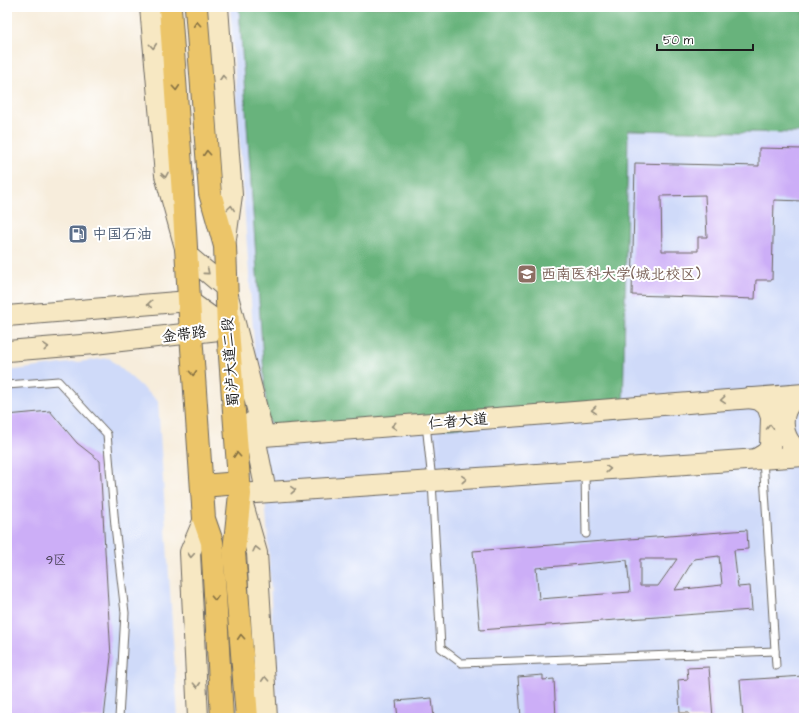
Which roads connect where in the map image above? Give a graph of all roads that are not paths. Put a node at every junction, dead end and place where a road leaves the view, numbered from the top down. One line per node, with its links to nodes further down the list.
1 (150, 7): 8 (street, one-way to 8)
2 (170, 7): 6 (highway, one-way to 6)
3 (196, 7): 5 (highway, 蜀泸大道二段, one-way to 3)
4 (218, 7): 7 (street, one-way to 4)
5 (210, 193): 6 (highway); 7 (highway, 蜀泸大道二段)
6 (183, 195): 8 (highway)
7 (225, 246): 9 (highway, 蜀泸大道二段)
8 (187, 256): 9 (street, one-way to 9); 10 (highway)
9 (226, 288): 12 (highway, 蜀泸大道二段); 18 (street, 仁者大道, one-way to 9); 25 (street)
10 (188, 301): 11 (street, one-way to 11); 12 (street, 金带路); 13 (highway)
11 (7, 316)
12 (228, 329): 13 (street, 金带路); 24 (highway, 蜀泸大道二段, one-way to 12)
13 (191, 334): 14 (street, 金带路, one-way to 13); 23 (highway, one-way to 23)
14 (7, 351)
15 (7, 386): 30 (lane)
16 (804, 394): 17 (street, 仁者大道); 19 (street)
17 (749, 398): 18 (street, 仁者大道, one-way to 18); 20 (street, one-way to 17)
18 (426, 424): 22 (lane)
19 (804, 454): 20 (street)
20 (760, 459): 21 (street, one-way to 20); 28 (lane)
21 (585, 470): 22 (street, one-way to 21); 27 (lane)
22 (432, 481): 25 (street, one-way to 22); 28 (lane)
23 (202, 486): 24 (highway); 26 (highway)
24 (239, 488): 25 (street); 33 (highway, 蜀泸大道二段, one-way to 24); 34 (street, one-way to 24)
25 (266, 492)
26 (204, 519): 31 (street, one-way to 31); 32 (highway, one-way to 32)
27 (586, 534)
28 (775, 651): 29 (lane)
29 (776, 666)
30 (119, 718)
31 (198, 718)
32 (222, 718)
33 (247, 718)
34 (267, 718)

